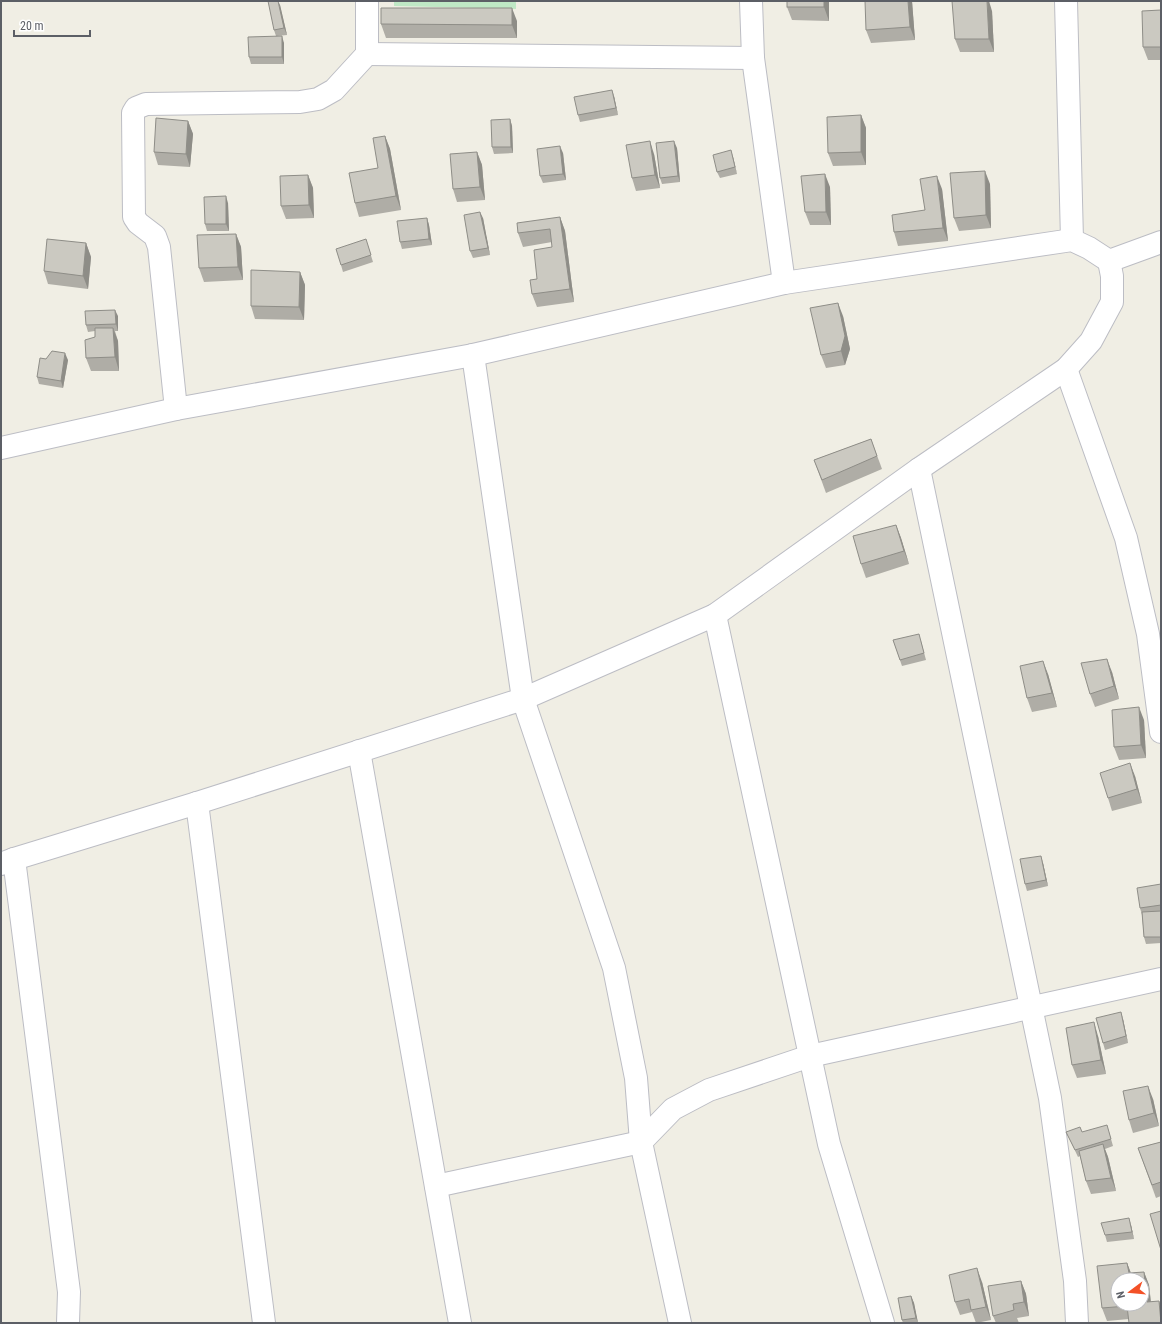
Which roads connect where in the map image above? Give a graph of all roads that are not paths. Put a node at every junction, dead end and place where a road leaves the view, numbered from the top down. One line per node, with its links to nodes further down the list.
1 (367, 1): 4 (street)
2 (752, 1): 5 (street)
3 (1066, 1): 6 (street)
4 (367, 54): 5 (street); 12 (street)
5 (753, 58): 9 (street)
6 (1072, 240): 8 (street); 9 (street)
7 (1161, 242): 8 (street)
8 (1109, 261): 11 (street)
9 (784, 283): 10 (street)
10 (473, 355): 12 (street); 17 (street)
11 (1066, 369): 14 (street); 16 (street)
12 (176, 410): 13 (street)
13 (1, 448)
14 (919, 469): 15 (street); 23 (street)
15 (715, 615): 17 (street); 24 (street)
16 (1154, 632): 18 (street)
17 (523, 698): 19 (street); 25 (street)
18 (1161, 732)
19 (359, 751): 20 (street); 26 (street)
20 (197, 803): 21 (street); 28 (street)
21 (8, 861): 27 (street)
22 (1161, 979): 23 (street)
23 (1031, 1008): 24 (street); 32 (street)
24 (810, 1056): 25 (street); 31 (street)
25 (641, 1142): 26 (street); 30 (street)
26 (436, 1186): 29 (street)
27 (68, 1323)
28 (264, 1323)
29 (460, 1323)
30 (680, 1323)
31 (883, 1323)
32 (1077, 1323)

